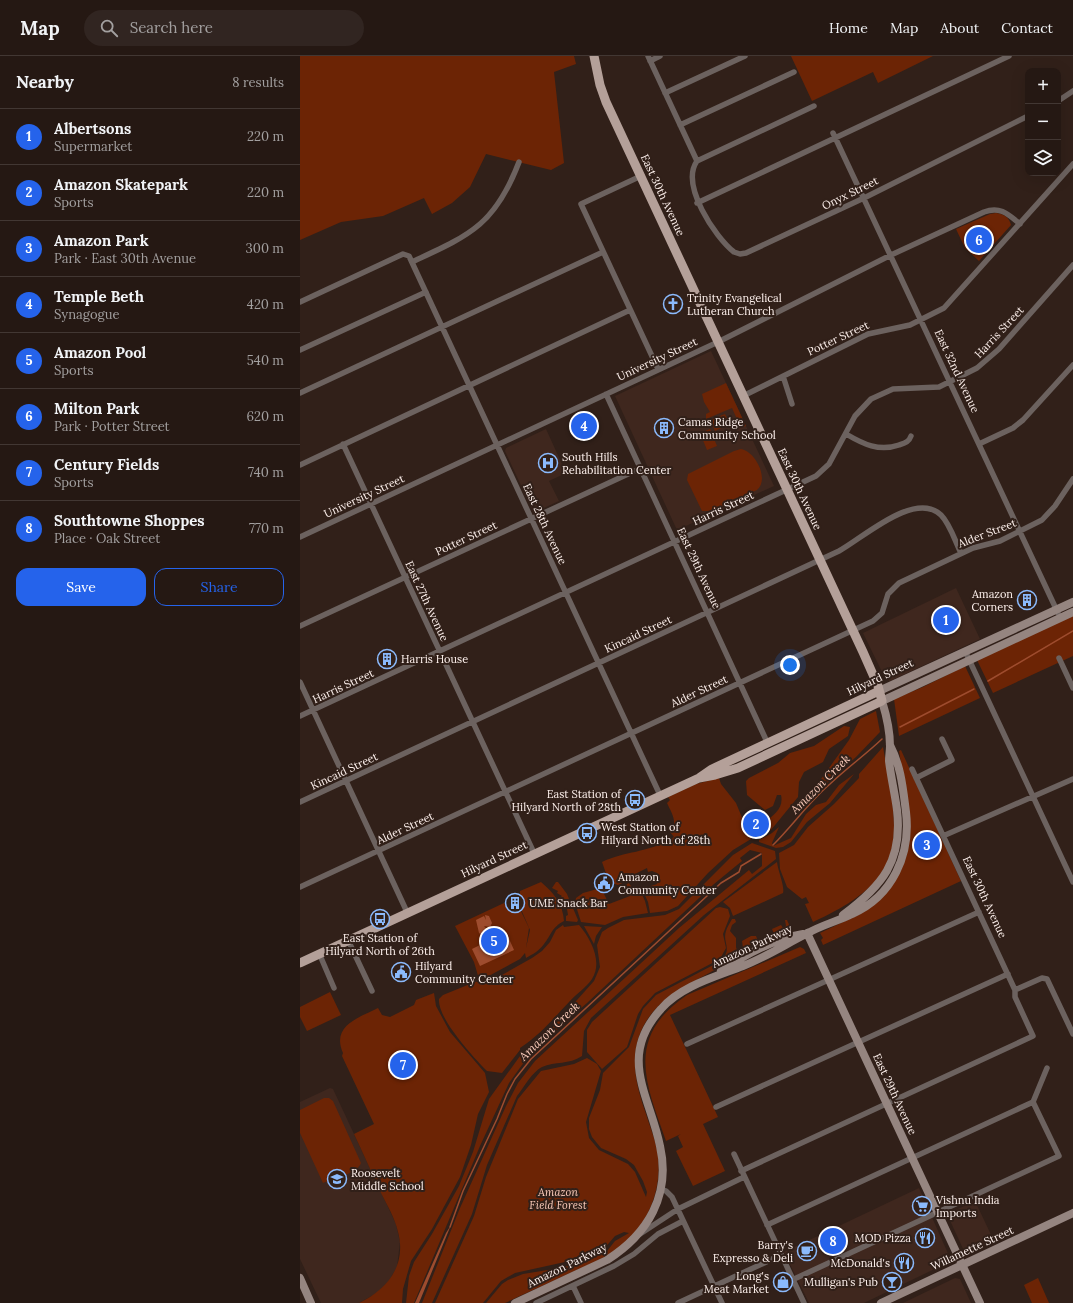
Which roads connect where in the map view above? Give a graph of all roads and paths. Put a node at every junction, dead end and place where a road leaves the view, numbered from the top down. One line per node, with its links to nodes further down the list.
1 (594, 56): 17 (main road, East 30th Avenue)
2 (660, 56): 5 (street)
3 (745, 56): 8 (street)
4 (1009, 56): 13 (street)
5 (649, 58): 8 (street)
6 (794, 72): 12 (street)
7 (1073, 91): 9 (street)
8 (665, 93): 12 (street)
9 (1061, 99)
10 (814, 106): 14 (street)
11 (1025, 118): 18 (street, Onyx Street)
12 (680, 125): 14 (street)
13 (835, 136): 18 (street, East 32nd Avenue); 19 (street)
14 (697, 161): 19 (street)
15 (519, 162): 23 (street)
16 (1073, 164): 20 (street, Potter Street)
17 (641, 176): 21 (street); 30 (main road, East 30th Avenue)
18 (864, 198): 19 (street, Onyx Street); 22 (street, East 32nd Avenue)
19 (697, 203)
20 (1020, 224): 22 (street, University Street); 28 (street, Potter Street)
21 (604, 252): 27 (street); 29 (street)
22 (891, 255): 28 (street, East 32nd Avenue); 30 (street, University Street)
23 (412, 262): 25 (street, East 28th Avenue); 26 (street)
24 (1073, 265): 35 (street, Harris Street)
25 (426, 292): 29 (street, East 28th Avenue); 31 (street)
26 (300, 302)
27 (630, 310): 33 (street); 36 (street)
28 (922, 320): 34 (street, Potter Street); 35 (street, East 32nd Avenue)
29 (443, 326): 36 (street, East 28th Avenue); 37 (street)
30 (718, 342): 33 (street, University Street); 39 (main road, East 30th Avenue)
31 (300, 350)
32 (1073, 365): 44 (street)
33 (658, 369): 38 (street, University Street)
34 (783, 376): 39 (street, Potter Street); 40 (street)
35 (950, 382): 41 (street, Harris Street); 44 (street, East 32nd Avenue)
36 (470, 385): 43 (street); 45 (street, East 28th Avenue)
37 (300, 393)
38 (606, 394): 45 (street, University Street); 47 (street, East 29th Avenue)
39 (743, 396): 49 (main road, East 30th Avenue)
40 (792, 404)
41 (846, 434): 42 (street); 49 (street, Harris Street)
42 (911, 436)
43 (343, 444): 46 (street); 50 (street, East 27th Avenue)
44 (979, 444): 52 (street, East 32nd Avenue)
45 (497, 445): 50 (street, University Street); 51 (street, East 28th Avenue)
46 (300, 465)
47 (641, 468): 51 (street, Potter Street); 54 (street, East 29th Avenue)
48 (1073, 479): 52 (street, Alder Street)
49 (787, 490): 54 (street, Harris Street); 56 (main road, East 30th Avenue)
50 (371, 503): 53 (street, University Street); 57 (street, East 27th Avenue)
51 (531, 519): 57 (street, Potter Street); 58 (street, East 28th Avenue)
52 (1020, 532): 55 (street, Alder Street); 60 (street, East 32nd Avenue)
53 (300, 537)
54 (675, 542): 58 (street, Harris Street); 62 (street, East 29th Avenue)
55 (961, 553): 56 (street, Kincaid Street); 65 (street, Alder Street)
56 (820, 560): 62 (street, Kincaid Street); 65 (main road, East 30th Avenue)
57 (405, 577): 64 (street, Potter Street); 66 (street, East 27th Avenue)
58 (566, 593): 66 (street, Harris Street); 70 (street, East 28th Avenue)
59 (1073, 602): 60 (main road, Hilyard Street)
60 (1057, 609): 63 (street, East 32nd Avenue); 67 (main road, Hilyard Street)
61 (1073, 612): 63 (main road, Hilyard Street)
62 (708, 613): 70 (street, Kincaid Street); 72 (street, East 29th Avenue)
63 (1061, 618): 69 (main road, Hilyard Street)
64 (300, 626)
65 (853, 631): 72 (street, Alder Street); 74 (main road, East 30th Avenue)
66 (440, 651): 76 (street, Harris Street); 78 (street, East 27th Avenue)
67 (965, 651): 69 (street); 74 (main road, Hilyard Street)
68 (1059, 658): 73 (street)
69 (969, 660): 75 (main road, Hilyard Street); 90 (street)
70 (598, 663): 78 (street, Kincaid Street); 79 (street, East 28th Avenue)
71 (300, 682): 76 (street)
72 (740, 683): 79 (street, Alder Street); 81 (street, East 29th Avenue)
73 (1073, 688)
74 (879, 691): 75 (main road, Amazon Parkway); 81 (main road, Hilyard Street)
75 (882, 701): 82 (main road, Hilyard Street); 99 (main road, Amazon Parkway)
76 (314, 710): 77 (street, Harris Street); 87 (street)
77 (300, 716)
78 (472, 722): 87 (street, Kincaid Street); 88 (street, East 27th Avenue)
79 (631, 733): 88 (street, Alder Street); 89 (street, East 28th Avenue)
80 (942, 739): 85 (street)
81 (768, 743): 82 (street, East 29th Avenue); 84 (main road, Hilyard Street)
82 (772, 752): 84 (main road, Hilyard Street)
83 (912, 769): 85 (street, East 30th Avenue)
84 (699, 778): 89 (main road, Hilyard Street)
85 (916, 778): 92 (street, East 30th Avenue)
86 (1073, 779): 90 (street)
87 (346, 781): 91 (street, Kincaid Street); 93 (street)
88 (505, 792): 93 (street, Alder Street); 94 (street, East 27th Avenue)
89 (660, 795): 94 (main road, Hilyard Street)
90 (1033, 796): 92 (street); 95 (street)
91 (300, 802)
92 (943, 836): 98 (street, East 30th Avenue)
93 (379, 851): 96 (street, Alder Street); 97 (street)
94 (534, 854): 97 (main road, Hilyard Street)
95 (1073, 882)
96 (300, 887)
97 (407, 912): 100 (main road, Hilyard Street)
98 (979, 912): 103 (street, East 30th Avenue); 104 (street)
99 (807, 933): 104 (main road, East 29th Avenue); 119 (main road, Amazon Parkway)
100 (348, 940): 101 (main road, Hilyard Street); 107 (street)
101 (319, 953): 102 (main road, Hilyard Street); 105 (street)
102 (300, 963)
103 (1008, 974): 106 (street, East 30th Avenue); 109 (street)
104 (828, 980): 109 (main road, East 29th Avenue); 110 (street)
105 (334, 988)
106 (1015, 990): 108 (street); 113 (street, East 30th Avenue)
107 (372, 991)
108 (1073, 1034)
109 (858, 1042): 113 (main road, East 29th Avenue); 114 (street)
110 (687, 1044)
111 (1046, 1068): 112 (street)
112 (1033, 1102): 116 (street); 121 (street)
113 (887, 1104): 116 (main road, East 29th Avenue); 117 (street)
114 (716, 1107)
115 (734, 1154): 117 (street)
116 (912, 1158): 121 (main road, East 29th Avenue); 124 (street)
117 (741, 1171): 118 (street)
118 (744, 1177): 120 (street); 124 (street)
119 (661, 1189): 120 (street); 125 (main road, Amazon Parkway)
120 (678, 1209): 123 (street); 125 (street)
121 (938, 1212): 127 (main road, East 29th Avenue); 129 (street)
122 (1073, 1213): 127 (main road, Willamette Street)
123 (683, 1221): 130 (street); 131 (street)
124 (767, 1225): 126 (street)
125 (637, 1237): 133 (main road, Amazon Parkway)
126 (781, 1255): 129 (street); 131 (street)
127 (962, 1265): 139 (main road, Willamette Street); 140 (main road, East 29th Avenue)
128 (300, 1278): 132 (main road)
129 (792, 1280): 138 (street)
130 (573, 1286): 134 (street); 135 (street)
131 (714, 1286): 136 (street); 137 (street)
132 (311, 1303)
133 (515, 1303)
134 (536, 1303)
135 (581, 1303)
136 (678, 1303)
137 (722, 1303)
138 (804, 1303)
139 (881, 1303)
140 (980, 1303)

